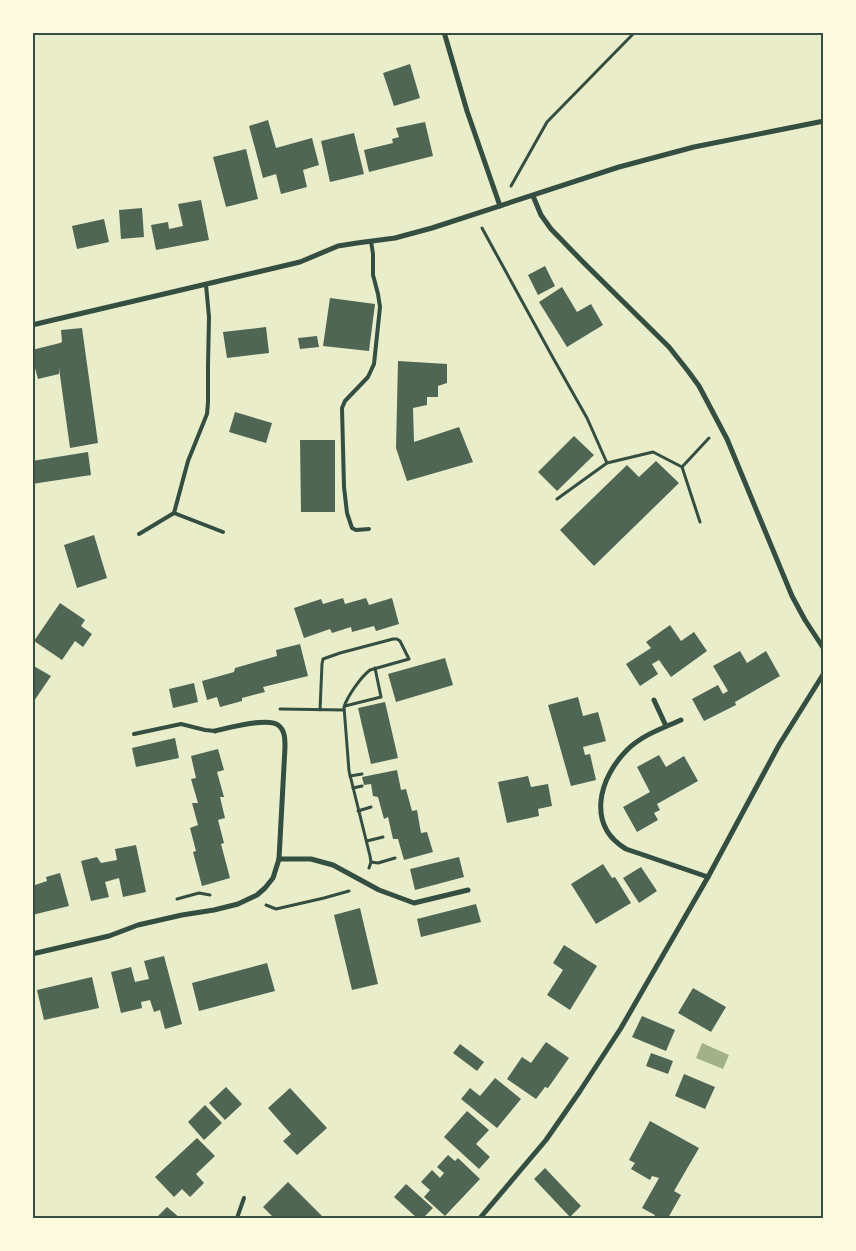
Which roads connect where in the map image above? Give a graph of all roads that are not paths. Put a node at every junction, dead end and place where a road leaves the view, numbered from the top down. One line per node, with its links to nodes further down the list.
1 (444, 32): 4 (street)
2 (824, 121): 3 (street)
3 (533, 196): 4 (street); 12 (street)
4 (500, 206): 5 (street)
5 (372, 241): 6 (street); 9 (lane)
6 (206, 285): 7 (street); 8 (lane)
7 (32, 326)
8 (174, 513): 10 (lane); 11 (lane)
9 (370, 530)
10 (223, 532)
11 (139, 534)
12 (824, 649)
13 (824, 674): 20 (street)
14 (654, 700): 16 (street)
15 (681, 720): 16 (street)
16 (666, 726): 20 (street)
17 (215, 731): 18 (lane); 19 (street)
18 (134, 734)
19 (279, 859): 21 (street); 22 (street)
20 (708, 877): 25 (street)
21 (468, 890)
22 (32, 954)
23 (244, 1198): 24 (lane)
24 (237, 1218)
25 (480, 1218)

